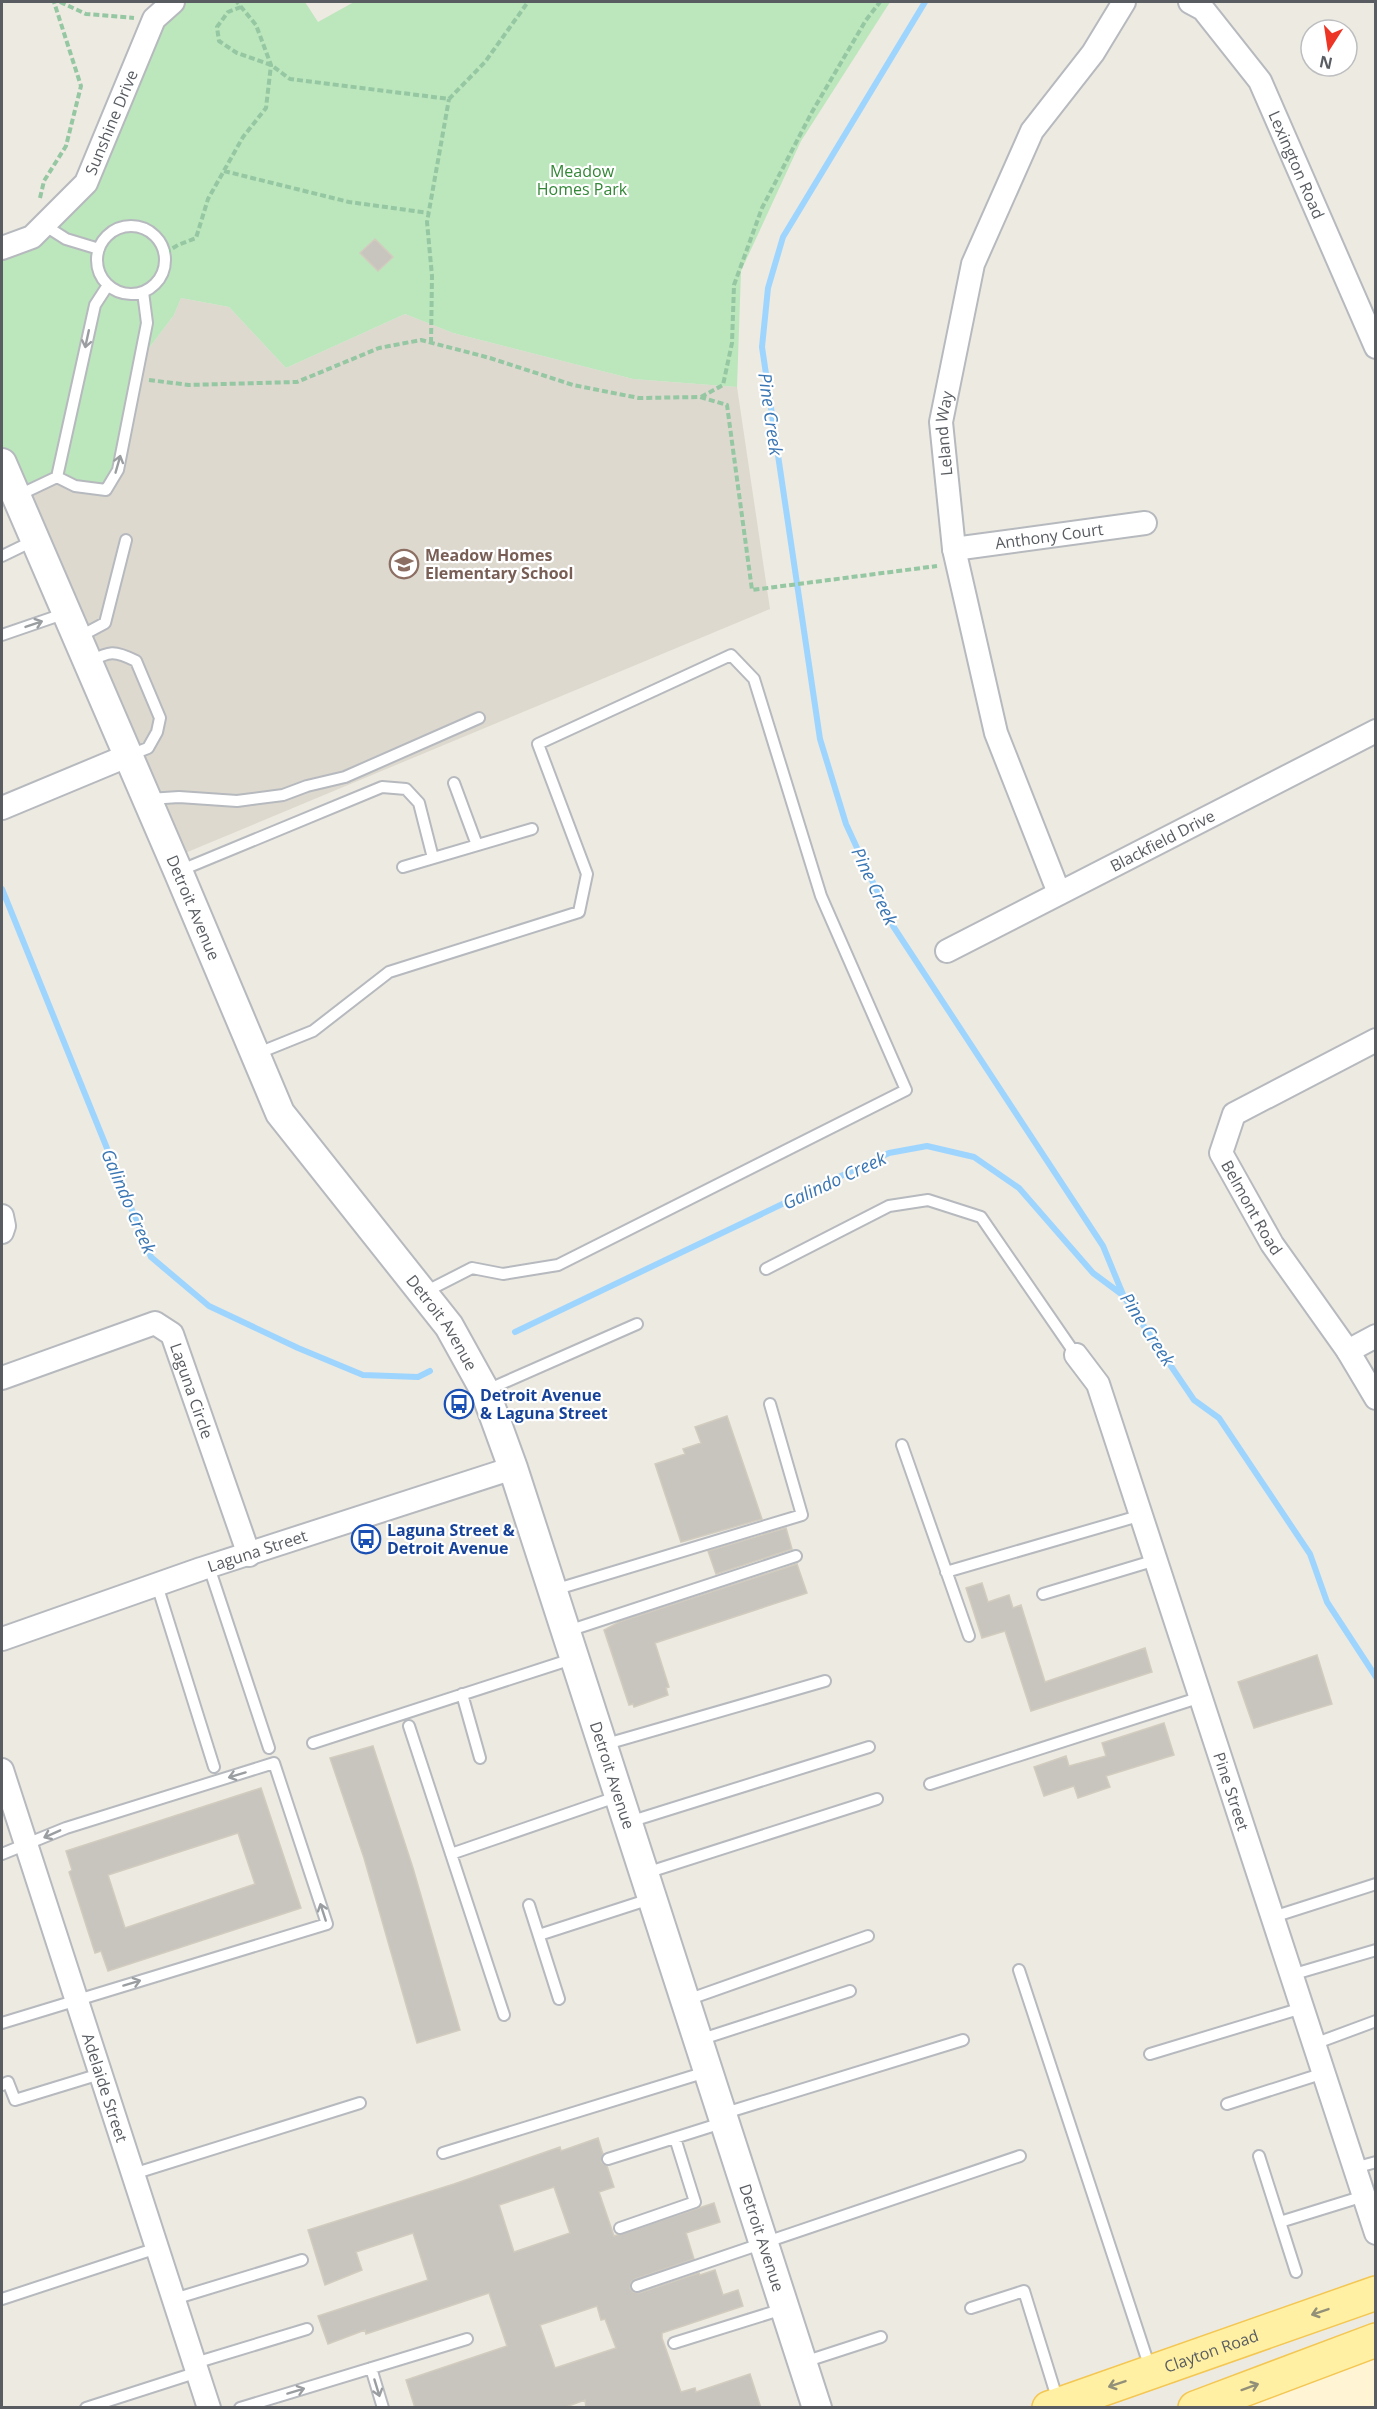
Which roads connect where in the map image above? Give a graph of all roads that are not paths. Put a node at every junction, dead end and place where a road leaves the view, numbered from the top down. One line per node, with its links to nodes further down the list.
1 (173, 2): 4 (street, Sunshine Drive)
2 (1124, 2): 16 (street, Leland Way)
3 (1190, 2): 9 (street, Lexington Road)
4 (38, 231): 5 (street, Sunshine Drive); 6 (lane)
5 (2, 249)
6 (99, 249): 7 (lane); 8 (lane)
7 (108, 285): 8 (lane); 11 (lane, one-way to 11)
8 (143, 292): 11 (lane, one-way to 8)
9 (1376, 347)
10 (2, 463): 12 (street, Detroit Avenue)
11 (57, 477): 12 (lane)
12 (16, 497): 14 (street, Detroit Avenue)
13 (1145, 523): 16 (street, Anthony Court)
14 (35, 540): 17 (lane); 19 (street, Detroit Avenue)
15 (126, 540): 19 (lane)
16 (954, 549): 31 (street, Leland Way)
17 (2, 556)
18 (2, 635): 19 (lane, one-way to 19)
19 (77, 638): 22 (street, Detroit Avenue); 22 (lane)
20 (479, 718): 24 (lane)
21 (1376, 730): 31 (street, Blackfield Drive)
22 (127, 756): 24 (street, Detroit Avenue); 25 (street)
23 (454, 783): 27 (lane)
24 (146, 799): 30 (street, Detroit Avenue)
25 (2, 808)
26 (532, 829): 27 (lane)
27 (477, 845): 28 (lane)
28 (433, 858): 29 (lane); 30 (lane)
29 (403, 867)
30 (178, 871): 34 (street, Detroit Avenue)
31 (1059, 893): 32 (street, Blackfield Drive)
32 (947, 951)
33 (1376, 1040): 41 (street, Belmont Road)
34 (256, 1054): 38 (street, Detroit Avenue); 38 (lane)
35 (2, 1216): 36 (street)
36 (2, 1232)
37 (766, 1269): 42 (lane)
38 (422, 1293): 44 (street, Detroit Avenue)
39 (637, 1324): 44 (lane)
40 (1376, 1336): 41 (street)
41 (1348, 1351): 45 (street, Belmont Road)
42 (1076, 1355): 49 (street, Pine Street)
43 (2, 1378): 50 (street, Laguna Circle)
44 (485, 1391): 48 (street, Detroit Avenue)
45 (1376, 1398)
46 (770, 1404): 56 (lane)
47 (902, 1445): 54 (lane)
48 (513, 1468): 50 (street, Laguna Street); 56 (street, Detroit Avenue)
49 (1142, 1515): 52 (street, Pine Street); 54 (lane)
50 (249, 1555): 53 (street, Laguna Street)
51 (795, 1556): 60 (lane)
52 (1156, 1560): 57 (lane); 63 (street, Pine Street)
53 (209, 1567): 55 (street, Laguna Street); 68 (lane)
54 (946, 1572): 58 (lane)
55 (157, 1585): 59 (street, Laguna Street); 70 (lane)
56 (553, 1590): 60 (street, Detroit Avenue)
57 (1043, 1594)
58 (969, 1636)
59 (2, 1639)
60 (571, 1645): 62 (lane); 66 (street, Detroit Avenue)
61 (825, 1681): 66 (lane)
62 (462, 1694): 65 (lane); 69 (lane)
63 (1201, 1697): 72 (lane); 81 (street, Pine Street)
64 (409, 1726): 77 (lane)
65 (313, 1743)
66 (603, 1745): 74 (street, Detroit Avenue)
67 (869, 1747): 74 (lane)
68 (269, 1748)
69 (480, 1758)
70 (214, 1767)
71 (2, 1770): 75 (street, Adelaide Street)
72 (930, 1784)
73 (877, 1799): 79 (lane)
74 (624, 1809): 77 (lane); 79 (street, Detroit Avenue)
75 (26, 1846): 76 (lane); 89 (street, Adelaide Street); 89 (lane, one-way to 75)
76 (2, 1854)
77 (451, 1854): 92 (lane)
78 (1376, 1884): 81 (lane)
79 (649, 1886): 82 (lane); 90 (street, Detroit Avenue)
80 (529, 1905): 82 (lane)
81 (1273, 1917): 86 (street, Pine Street)
82 (539, 1935): 88 (lane)
83 (868, 1936): 90 (lane)
84 (1376, 1950): 86 (lane)
85 (1019, 1970): 134 (lane)
86 (1291, 1975): 91 (street, Pine Street)
87 (850, 1991): 95 (lane)
88 (560, 1999)
89 (76, 2000): 94 (lane); 101 (street, Adelaide Street)
90 (686, 2000): 95 (street, Detroit Avenue)
91 (1302, 2008): 97 (street, Pine Street); 98 (lane)
92 (504, 2015)
93 (1376, 2021): 97 (lane)
94 (2, 2023)
95 (699, 2040): 99 (street, Detroit Avenue)
96 (963, 2040): 105 (lane)
97 (1314, 2044): 100 (street, Pine Street)
98 (1150, 2054)
99 (709, 2071): 105 (street, Detroit Avenue); 107 (lane)
100 (1324, 2073): 104 (lane); 112 (street, Pine Street)
101 (100, 2074): 102 (lane); 111 (street, Adelaide Street)
102 (2, 2085)
103 (360, 2103): 111 (lane)
104 (1227, 2104)
105 (724, 2118): 106 (lane); 116 (street, Detroit Avenue)
106 (675, 2138): 110 (lane); 114 (lane)
107 (443, 2153)
108 (1020, 2156): 116 (lane)
109 (1259, 2156): 113 (lane)
110 (608, 2158)
111 (133, 2174): 117 (street, Adelaide Street)
112 (1364, 2179): 113 (lane); 115 (street, Pine Street)
113 (1280, 2222): 119 (lane)
114 (620, 2228)
115 (1376, 2233)
116 (764, 2244): 120 (lane); 124 (street, Detroit Avenue)
117 (157, 2248): 122 (lane); 123 (street, Adelaide Street)
118 (302, 2260): 123 (lane)
119 (1296, 2272)
120 (636, 2286)
121 (1376, 2293): 134 (main road, Clayton Road, one-way to 134)
122 (2, 2299)
123 (174, 2299): 132 (street, Adelaide Street)
124 (785, 2308): 130 (lane); 131 (street, Detroit Avenue)
125 (971, 2308): 135 (lane)
126 (307, 2329): 132 (lane)
127 (881, 2337): 131 (lane)
128 (467, 2339): 133 (lane)
129 (1376, 2340): 141 (main road, one-way to 129)
130 (674, 2343)
131 (803, 2363): 140 (street, Detroit Avenue)
132 (196, 2368): 136 (lane); 137 (street, Adelaide Street)
133 (371, 2368): 138 (lane, one-way to 133); 139 (lane, one-way to 139)
134 (1151, 2371): 135 (main road, Clayton Road, one-way to 135)
135 (1054, 2406)
136 (86, 2408)
137 (209, 2408)
138 (240, 2408)
139 (383, 2408)
140 (817, 2408)
141 (1195, 2408)

